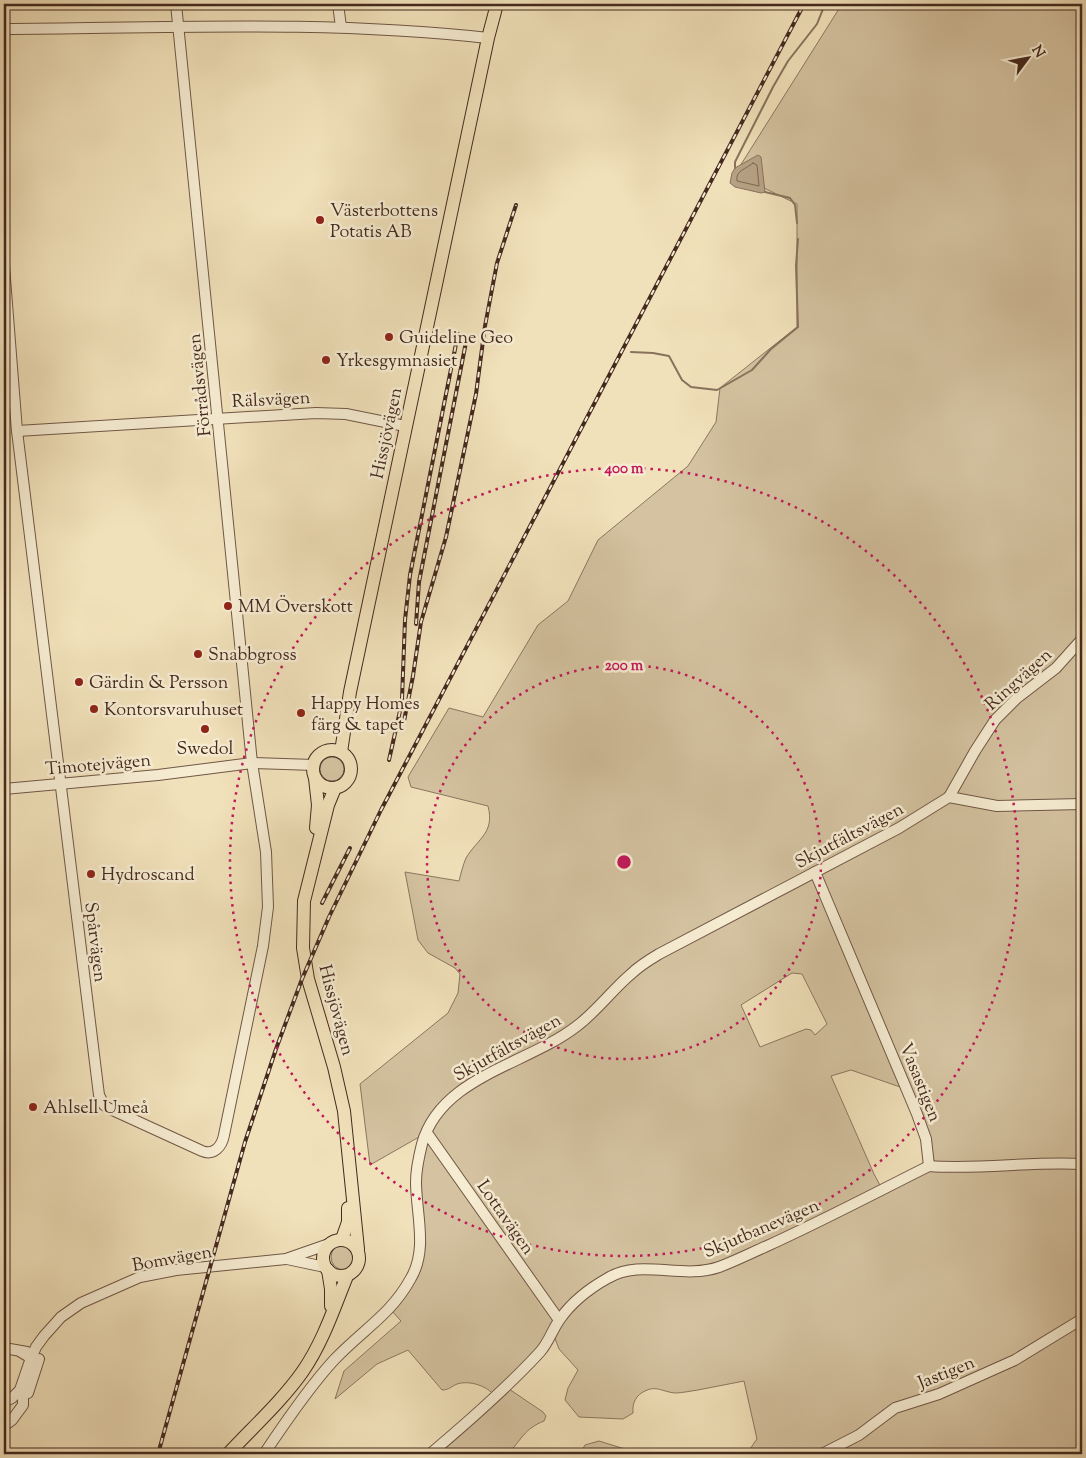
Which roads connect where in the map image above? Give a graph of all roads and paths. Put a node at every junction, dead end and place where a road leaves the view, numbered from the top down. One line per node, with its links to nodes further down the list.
1 (176, 4): 4 (street, Förrådsvägen)
2 (338, 4): 5 (street)
3 (497, 4): 7 (main road, Hissjövägen)
4 (179, 26): 5 (street); 6 (street); 9 (street, Förrådsvägen)
5 (341, 26): 7 (street)
6 (4, 29)
7 (488, 38): 10 (main road, Hissjövägen)
8 (4, 266): 11 (street, Spårvägen)
9 (219, 418): 10 (street, Rälsvägen); 11 (street, Rälsvägen); 14 (street, Förrådsvägen)
10 (405, 426): 13 (main road, Hissjövägen)
11 (17, 431): 16 (street, Spårvägen)
12 (1082, 639): 19 (street, Ringvägen)
13 (340, 752): 15 (main road); 17 (main road)
14 (252, 763): 15 (street, Timotejvägen); 16 (street, Timotejvägen); 16 (street, Spårvägen)
15 (314, 771): 17 (main road); 22 (main road, Hissjövägen)
16 (60, 783): 18 (street, Timotejvägen)
17 (335, 788): 22 (main road, Hissjövägen)
18 (4, 789)
19 (948, 797): 20 (street); 21 (street, Skjutfältsvägen)
20 (1082, 804)
21 (815, 872): 23 (street, Skjutfältsvägen); 26 (street, Vasastigen)
22 (310, 877): 24 (main road, Hissjövägen)
23 (427, 1133): 35 (street, Lottavägen); 45 (street, Skjutfältsvägen)
24 (348, 1151): 27 (main road, Hissjövägen); 29 (main road, Hissjövägen)
25 (1082, 1164): 26 (street)
26 (930, 1166): 35 (street, Skjutbanevägen)
27 (342, 1239): 28 (main road); 29 (main road)
28 (329, 1244): 30 (street, Bomvägen); 31 (main road)
29 (358, 1249): 32 (main road)
30 (286, 1259): 31 (street, Bomvägen); 37 (street, Bomvägen)
31 (326, 1269): 32 (main road); 33 (main road)
32 (346, 1276): 33 (main road)
33 (330, 1319): 44 (main road)
34 (1082, 1319): 47 (street, Jastigen)
35 (559, 1320): 46 (street, Skjutbanevägen)
36 (4, 1348): 38 (street)
37 (39, 1348): 38 (street); 39 (street, Bomvägen); 42 (street, Bomvägen)
38 (20, 1356): 39 (street); 40 (street)
39 (31, 1360): 40 (street, Bomvägen); 42 (street, Bomvägen)
40 (26, 1372): 41 (street, Bomvägen)
41 (4, 1402)
42 (23, 1405): 43 (street, Bomvägen)
43 (4, 1426)
44 (228, 1454)
45 (264, 1454)
46 (430, 1454)
47 (822, 1454)

